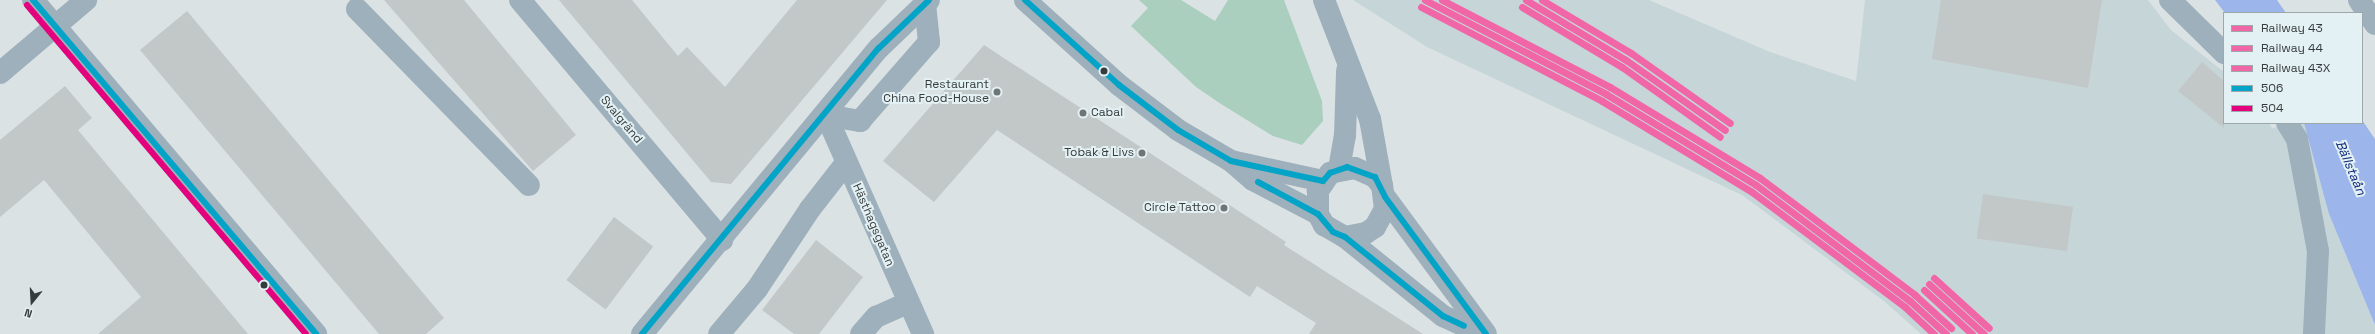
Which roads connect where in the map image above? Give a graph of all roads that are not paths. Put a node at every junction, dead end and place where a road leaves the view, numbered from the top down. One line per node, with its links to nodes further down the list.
1 (32, 0): 11 (street)
2 (86, 0): 11 (street)
3 (520, 0): 24 (street, Svalgränd)
4 (1025, 0): 17 (street)
5 (1324, 0): 13 (street)
6 (2170, 0): 12 (street)
7 (2358, 0): 10 (street)
8 (927, 2): 15 (street); 15 (street)
9 (357, 8): 20 (street)
10 (2375, 24)
11 (55, 26): 14 (street); 26 (street)
12 (2223, 52)
13 (1348, 62): 19 (street); 21 (street)
14 (0, 73)
15 (826, 115): 18 (street, Hästhagsgatan); 24 (street)
16 (2288, 124): 33 (street)
17 (1230, 160): 19 (street); 22 (street)
18 (846, 163): 25 (street, Hästhagsgatan); 28 (street)
19 (1331, 175): 21 (street); 22 (street)
20 (529, 185)
21 (1383, 192): 23 (street); 32 (street)
22 (1318, 214): 23 (street)
23 (1345, 236): 31 (street)
24 (722, 240): 27 (street)
25 (907, 303): 29 (street); 30 (street, Hästhagsgatan)
26 (316, 334)
27 (642, 334)
28 (719, 334)
29 (861, 334)
30 (923, 334)
31 (1482, 334)
32 (1486, 334)
33 (2314, 334)

